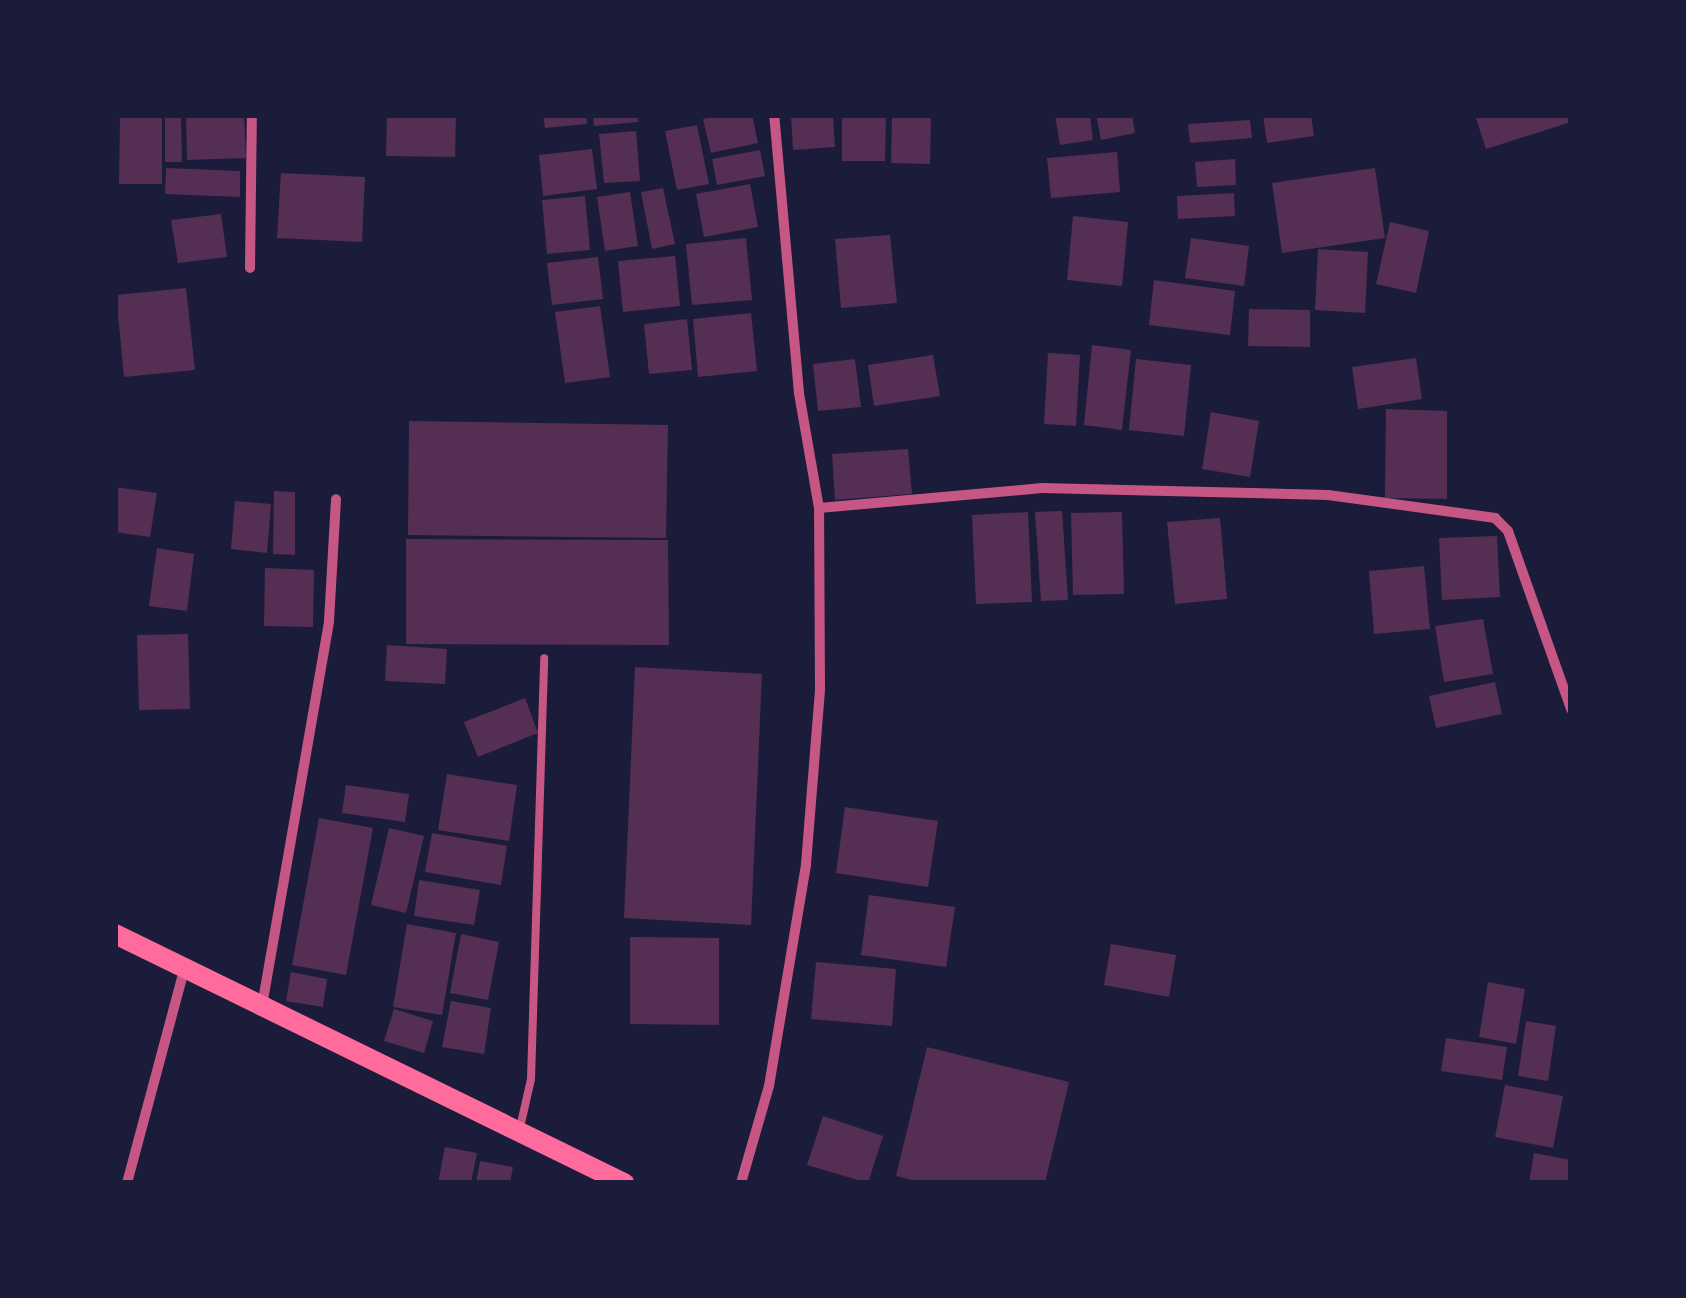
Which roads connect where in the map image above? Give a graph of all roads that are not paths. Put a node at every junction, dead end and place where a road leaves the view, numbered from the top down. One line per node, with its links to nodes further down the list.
1 (252, 115): 3 (street)
2 (774, 115): 5 (street)
3 (250, 268)
4 (336, 500): 10 (street)
5 (819, 508): 7 (street); 14 (street)
6 (544, 658): 11 (lane)
7 (1571, 709)
8 (115, 934): 9 (main road)
9 (185, 966): 10 (main road); 12 (street)
10 (262, 1006): 11 (main road)
11 (518, 1134): 13 (main road)
12 (127, 1183)
13 (624, 1183)
14 (741, 1183)

